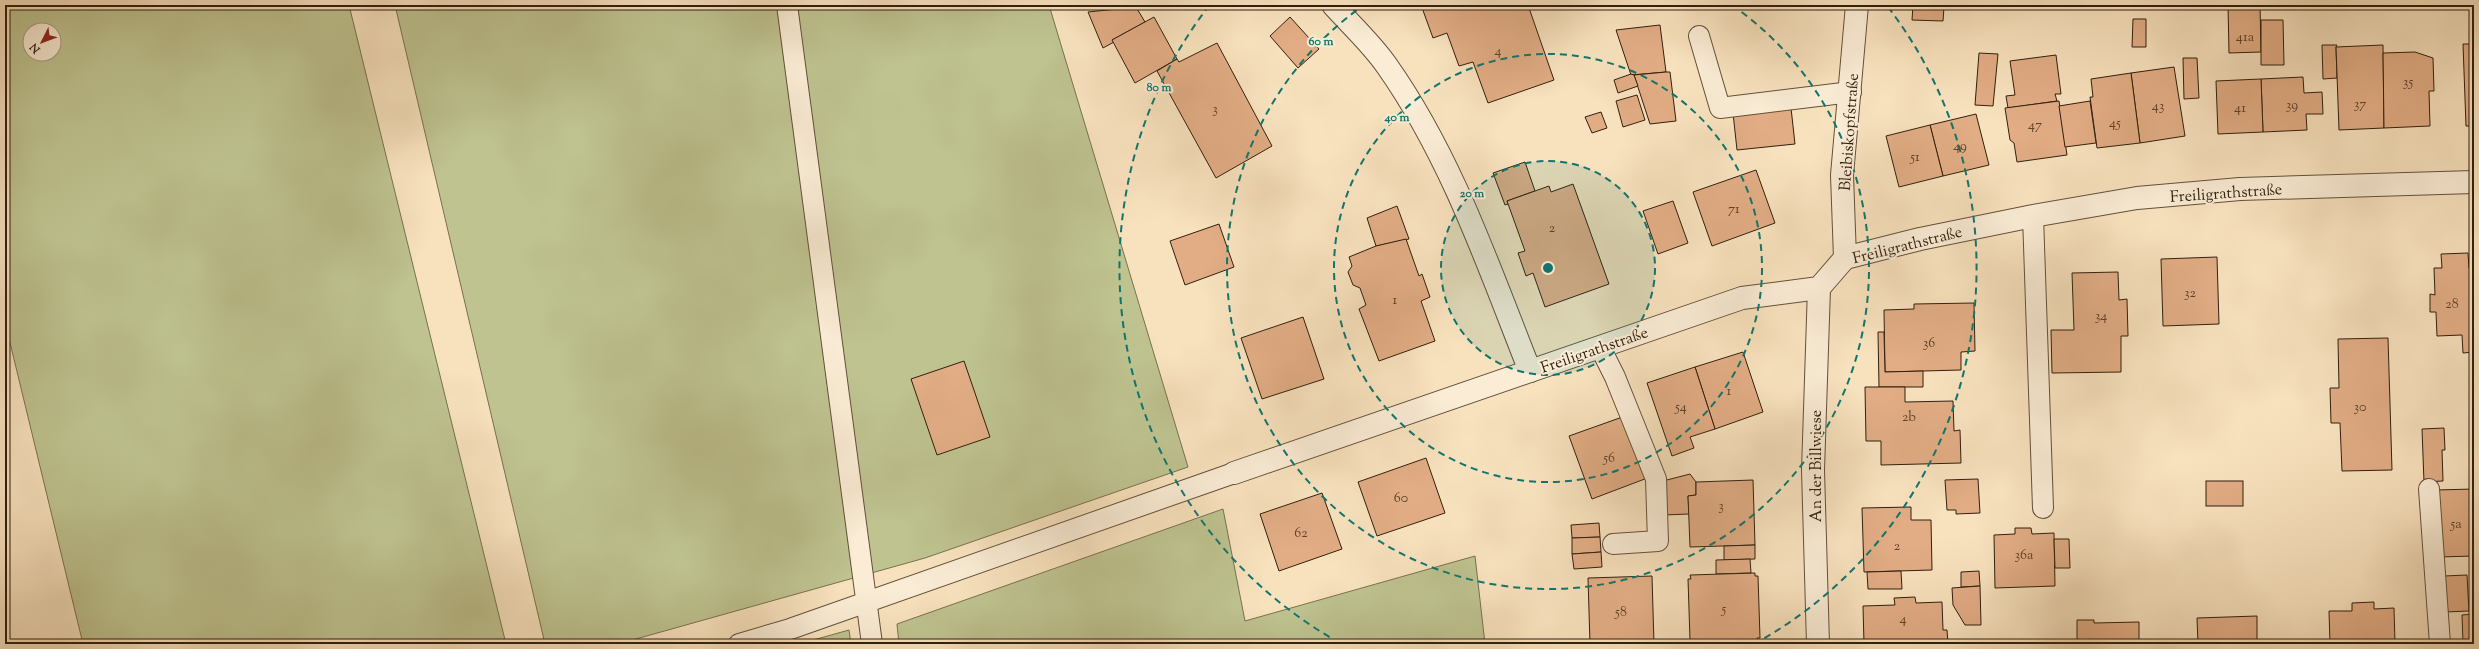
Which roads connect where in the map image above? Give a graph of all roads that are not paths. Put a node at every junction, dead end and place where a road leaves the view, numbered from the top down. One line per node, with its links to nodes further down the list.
1 (787, 5): 16 (lane)
2 (1333, 5): 11 (street)
3 (1857, 5): 5 (street, Bleibiskopfstraße)
4 (1699, 36): 5 (lane)
5 (1851, 92): 8 (street, Bleibiskopfstraße)
6 (2474, 182): 7 (street, Freiligrathstraße)
7 (2033, 216): 8 (street, Freiligrathstraße); 14 (lane)
8 (1846, 258): 9 (street, Freiligrathstraße)
9 (1819, 288): 10 (street, Freiligrathstraße); 19 (street, An der Billwiese)
10 (1600, 347): 11 (street, Freiligrathstraße); 15 (lane)
11 (1530, 371): 12 (street, Freiligrathstraße)
12 (1234, 473): 16 (lane)
13 (2429, 489): 20 (lane)
14 (2042, 508)
15 (1613, 544)
16 (867, 602): 17 (lane); 18 (lane)
17 (739, 644)
18 (872, 644)
19 (1818, 644)
20 (2440, 644)

